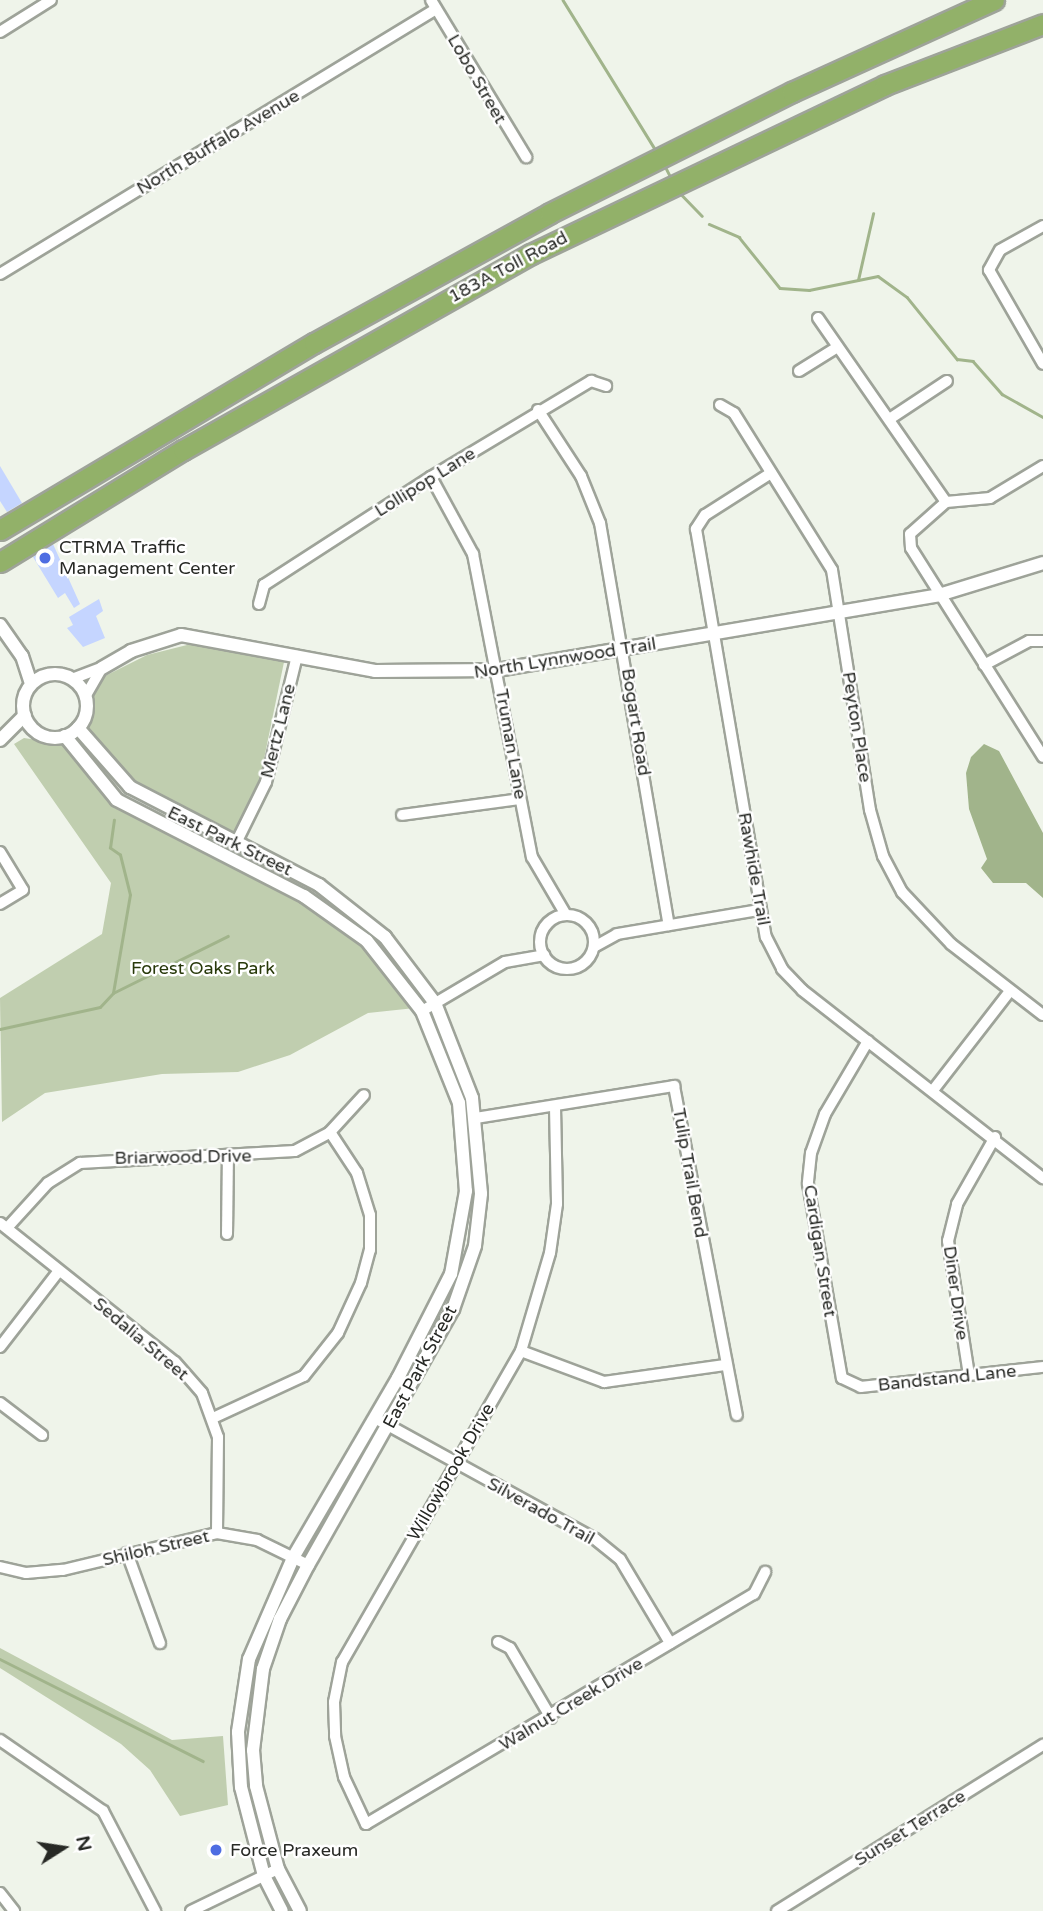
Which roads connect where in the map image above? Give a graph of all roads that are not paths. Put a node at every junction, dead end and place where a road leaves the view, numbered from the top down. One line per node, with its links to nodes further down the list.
1 (51, 0): 5 (street)
2 (994, 0): 22 (highway, 183A Toll Road)
3 (433, 5): 6 (street, Lobo Street); 8 (street, North Buffalo Avenue)
4 (1043, 24): 23 (highway, 183A Toll Road)
5 (0, 32)
6 (526, 157)
7 (1042, 228): 11 (street)
8 (0, 274)
9 (818, 318): 10 (street)
10 (836, 348): 12 (street); 17 (street)
11 (1043, 364)
12 (799, 371)
13 (947, 381): 17 (street)
14 (606, 386): 16 (street, Lollipop Lane)
15 (720, 405): 19 (street, Peyton Place)
16 (538, 410): 20 (street, Lollipop Lane); 31 (street, Bogart Road)
17 (891, 418): 21 (street)
18 (1043, 466): 21 (street)
19 (771, 473): 27 (street, Peyton Place); 29 (street, Rawhide Trail)
20 (431, 477): 26 (street, Lollipop Lane); 36 (street, Truman Lane)
21 (947, 502): 25 (street)
22 (0, 530)
23 (0, 562)
24 (1039, 567): 25 (street, North Lynnwood Trail)
25 (939, 595): 27 (street, North Lynnwood Trail); 34 (street)
26 (259, 604)
27 (840, 612): 29 (street, North Lynnwood Trail); 64 (street, Peyton Place)
28 (0, 625): 32 (street)
29 (714, 634): 31 (street, North Lynnwood Trail); 54 (street, Rawhide Trail)
30 (1043, 640): 34 (street)
31 (624, 649): 36 (street, North Lynnwood Trail); 58 (street, Bogart Road)
32 (18, 651): 37 (street); 39 (street)
33 (297, 656): 35 (street, North Lynnwood Trail); 36 (street, North Lynnwood Trail); 50 (street, Mertz Lane)
34 (984, 665): 47 (street)
35 (102, 668): 38 (street, North Lynnwood Trail); 40 (street, North Lynnwood Trail)
36 (498, 670): 48 (street, Truman Lane)
37 (48, 675): 38 (street); 39 (street)
38 (72, 679): 40 (street)
39 (31, 684): 41 (street)
40 (85, 697): 42 (street)
41 (24, 715): 43 (street); 44 (street)
42 (78, 727): 45 (street); 50 (street, East Park Street)
43 (34, 729): 44 (street); 45 (street)
44 (15, 730): 46 (street)
45 (65, 736): 66 (street, East Park Street)
46 (0, 740)
47 (1043, 757)
48 (520, 799): 49 (street); 52 (street, Truman Lane)
49 (402, 815)
50 (236, 843): 65 (street, East Park Street)
51 (0, 852): 53 (street)
52 (549, 895): 55 (street, Truman Lane); 56 (street, Truman Lane)
53 (0, 904)
54 (759, 910): 58 (street); 68 (street, Rawhide Trail)
55 (566, 915): 56 (street); 57 (street)
56 (551, 920): 60 (street)
57 (587, 924): 59 (street); 61 (street)
58 (669, 925): 59 (street)
59 (617, 934): 61 (street)
60 (541, 941): 62 (street); 63 (street)
61 (594, 947): 62 (street)
62 (544, 955): 63 (street)
63 (523, 956): 65 (street)
64 (1010, 991): 67 (street, Peyton Place); 69 (street)
65 (435, 1003): 66 (street); 72 (street, East Park Street)
66 (422, 1011): 89 (street, East Park Street)
67 (1043, 1015)
68 (868, 1041): 69 (street, Rawhide Trail); 85 (street, Cardigan Street)
69 (934, 1089): 74 (street, Rawhide Trail)
70 (364, 1095): 73 (street, Briarwood Drive)
71 (555, 1107): 72 (street, Tulip Trail Bend); 81 (street, Willowbrook Drive); 82 (street, Tulip Trail Bend)
72 (476, 1118): 90 (street, East Park Street)
73 (330, 1132): 75 (street, Briarwood Drive); 88 (street)
74 (995, 1137): 76 (street, Rawhide Trail); 84 (street, Diner Drive)
75 (228, 1157): 77 (street, Briarwood Drive); 78 (street)
76 (1043, 1178)
77 (4, 1226): 79 (street, Sedalia Street)
78 (227, 1234)
79 (58, 1272): 80 (street); 88 (street, Sedalia Street)
80 (0, 1347)
81 (521, 1352): 82 (street); 92 (street, Willowbrook Drive)
82 (725, 1365): 87 (street, Tulip Trail Bend)
83 (1043, 1367): 84 (street, Bandstand Lane)
84 (969, 1375): 85 (street, Bandstand Lane)
85 (851, 1385)
86 (0, 1403): 91 (street)
87 (737, 1415)
88 (213, 1418): 93 (street, Sedalia Street)
89 (375, 1418): 90 (street, Silverado Trail); 95 (street, East Park Street)
90 (389, 1427): 92 (street, Silverado Trail); 96 (street, East Park Street)
91 (42, 1435)
92 (456, 1466): 101 (street, Silverado Trail); 105 (street, Willowbrook Drive)
93 (217, 1534): 94 (street, Shiloh Street); 95 (street, Shiloh Street)
94 (127, 1553): 97 (street, Shiloh Street); 100 (street)
95 (293, 1558): 96 (street, Shiloh Street); 107 (street, East Park Street)
96 (308, 1565): 106 (street, East Park Street)
97 (0, 1567)
98 (765, 1572): 101 (street, Walnut Creek Drive)
99 (498, 1642): 102 (street)
100 (160, 1643)
101 (670, 1643): 102 (street, Walnut Creek Drive)
102 (551, 1718): 105 (street, Walnut Creek Drive)
103 (0, 1740): 110 (street)
104 (1043, 1745): 114 (street, Sunset Terrace)
105 (366, 1824)
106 (278, 1869): 107 (street); 113 (street, East Park Street)
107 (264, 1875): 111 (street); 112 (street, East Park Street)
108 (0, 1893): 109 (street)
109 (14, 1911)
110 (155, 1911)
111 (191, 1911)
112 (282, 1911)
113 (300, 1911)
114 (777, 1911)

